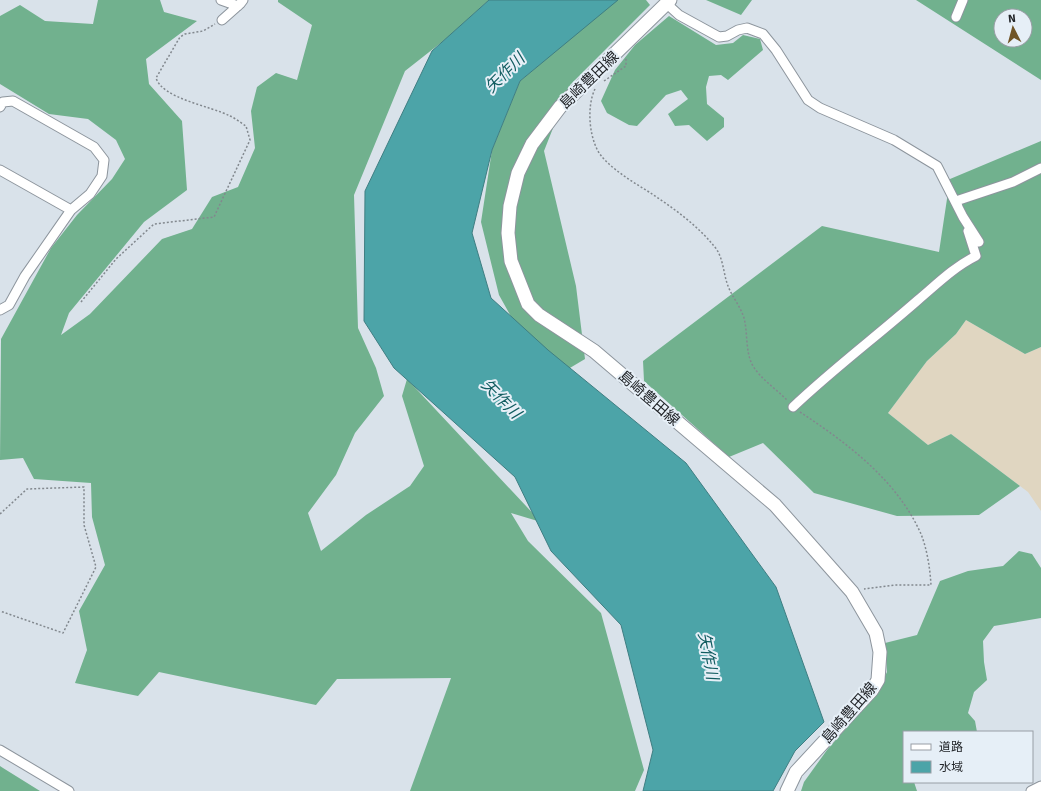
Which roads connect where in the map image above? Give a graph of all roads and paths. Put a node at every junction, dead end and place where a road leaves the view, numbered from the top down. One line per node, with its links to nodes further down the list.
1 (221, 0): 4 (street)
2 (963, 0): 5 (street)
3 (668, 2): 14 (street); 19 (main road, 島崎豊田線)
4 (240, 3): 6 (street)
5 (956, 17)
6 (222, 20): 15 (path)
7 (626, 54): 8 (path)
8 (600, 83)
9 (596, 87): 17 (path)
10 (0, 107): 13 (street)
11 (1041, 168): 17 (street)
12 (0, 170): 13 (street)
13 (71, 210): 16 (street)
14 (980, 242)
15 (81, 302)
16 (0, 310)
17 (793, 407): 19 (path)
18 (0, 514): 20 (path)
19 (852, 592): 24 (main road, 島崎豊田線)
20 (0, 611)
21 (0, 750): 23 (street)
22 (1041, 786): 25 (street)
23 (69, 791)
24 (787, 791)
25 (1031, 791)

